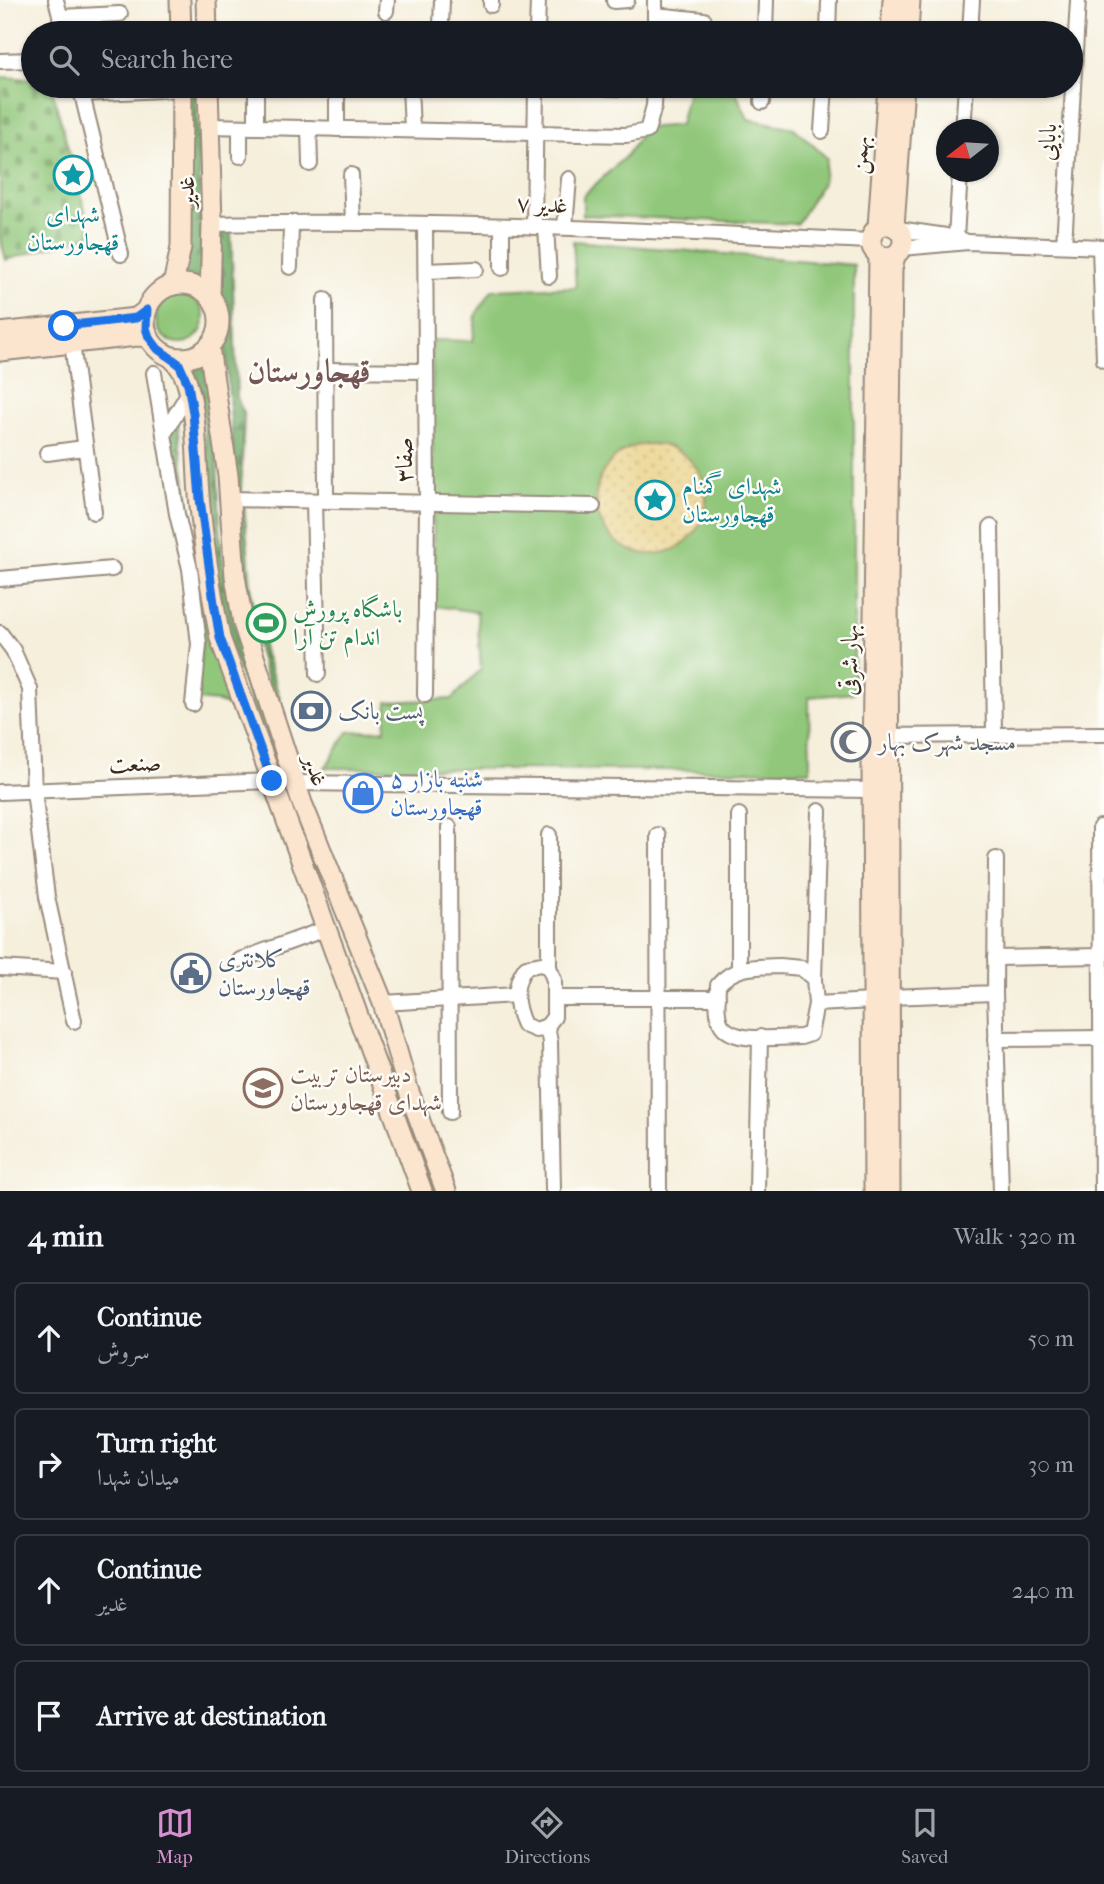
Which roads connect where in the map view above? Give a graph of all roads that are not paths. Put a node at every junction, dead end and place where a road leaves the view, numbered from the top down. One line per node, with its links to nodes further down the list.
1 (56, 0): 14 (street)
2 (180, 0): 17 (main road)
3 (206, 0): 18 (main road)
4 (442, 0): 19 (street)
5 (538, 0): 20 (street)
6 (766, 0): 21 (street)
7 (829, 0): 22 (street)
8 (893, 0): 23 (main road)
9 (910, 0): 24 (main road)
10 (972, 0): 25 (street)
11 (1078, 0): 26 (street, بابایی)
12 (655, 7): 15 (street)
13 (120, 14): 14 (street)
14 (60, 17): 16 (street)
15 (704, 20)
16 (61, 21)
17 (181, 21)
18 (207, 21)
19 (441, 21)
20 (537, 21)
21 (765, 21)
22 (828, 21)
23 (892, 21)
24 (909, 21)
25 (971, 21)
26 (1077, 21)
27 (21, 60): 28 (street)
28 (0, 61)
29 (83, 98): 68 (street)
30 (181, 98): 74 (main road, غدیر)
31 (208, 98): 45 (main road, غدیر)
32 (254, 98): 46 (street)
33 (337, 98): 48 (street)
34 (411, 98): 49 (street)
35 (536, 98): 51 (street)
36 (654, 98): 51 (street)
37 (762, 98): 43 (street)
38 (824, 98): 50 (street)
39 (888, 98): 65 (main road, بهمن)
40 (903, 98): 65 (main road, بهمن)
41 (965, 98): 44 (street)
42 (1072, 98): 66 (street, بابایی)
43 (762, 102)
44 (964, 119)
45 (209, 126): 46 (street); 59 (main road, غدیر)
46 (248, 127): 47 (street); 52 (street)
47 (309, 128): 48 (street); 53 (street)
48 (337, 129): 49 (street)
49 (412, 130): 51 (street)
50 (822, 131)
51 (535, 133): 62 (street)
52 (240, 156)
53 (310, 164)
54 (351, 175): 57 (street)
55 (569, 179): 63 (street)
56 (960, 182): 64 (street)
57 (354, 222): 58 (street, غدیر ۷); 60 (street, غدیر ۷)
58 (291, 223): 59 (street, غدیر ۷); 69 (street)
59 (212, 224): 75 (main road, غدیر)
60 (425, 224): 61 (street, غدیر ۷); 72 (street, صفا۳)
61 (502, 226): 62 (street, غدیر ۷); 70 (street)
62 (540, 227): 63 (street, غدیر ۷); 73 (street)
63 (565, 227): 65 (street, غدیر ۷)
64 (962, 240): 65 (street, غدیر ۷); 66 (street, غدیر ۷)
65 (888, 241): 108 (main road, بهار شرقی)
66 (1063, 245): 67 (street, غدیر ۷)
67 (1102, 247): 84 (street)
68 (121, 254)
69 (290, 267)
70 (502, 268)
71 (475, 269): 72 (street)
72 (426, 271): 85 (street, صفا۳)
73 (549, 276)
74 (173, 285): 75 (main road); 77 (main road)
75 (210, 297): 81 (main road)
76 (325, 300): 87 (street)
77 (147, 310): 78 (main road); 79 (main road)
78 (0, 333)
79 (149, 337): 80 (main road); 83 (main road)
80 (72, 343): 82 (main road); 90 (street)
81 (209, 347): 83 (main road); 92 (main road, غدیر)
82 (0, 351)
83 (171, 356): 88 (main road, غدیر)
84 (1104, 360)
85 (426, 371): 87 (street); 94 (street, صفا۳)
86 (154, 373): 89 (street)
87 (329, 375): 93 (street)
88 (189, 392): 89 (street); 98 (main road, غدیر)
89 (164, 434): 100 (street)
90 (84, 448): 91 (street); 96 (street)
91 (47, 453)
92 (229, 499): 93 (street); 110 (main road, غدیر)
93 (320, 501): 94 (street); 103 (street)
94 (427, 504): 95 (street); 104 (street, صفا۳)
95 (593, 506)
96 (93, 512)
97 (991, 527): 107 (street)
98 (205, 541): 100 (street); 109 (main road, غدیر)
99 (112, 569): 101 (street)
100 (190, 569): 105 (street)
101 (0, 579)
102 (0, 633): 112 (street)
103 (318, 674)
104 (425, 695)
105 (193, 704)
106 (1104, 734): 107 (street)
107 (994, 735): 108 (street)
108 (881, 737): 111 (main road, بهار شرقی); 136 (main road, بهار شرقی)
109 (272, 781): 112 (street, صنعت); 121 (main road, غدیر)
110 (295, 783): 111 (street); 137 (main road, غدیر)
111 (872, 790): 136 (main road, بهار شرقی)
112 (34, 791): 113 (street, صنعت); 128 (street)
113 (0, 792)
114 (819, 811): 129 (street)
115 (739, 815): 127 (street)
116 (449, 827): 135 (street)
117 (1100, 827): 122 (street)
118 (549, 835): 125 (street)
119 (658, 835): 133 (street)
120 (996, 859): 123 (street)
121 (327, 928): 124 (street); 146 (main road, غدیر)
122 (1101, 956): 123 (street); 142 (street)
123 (995, 958): 130 (street)
124 (240, 960)
125 (549, 967): 131 (street); 132 (street)
126 (0, 968): 128 (street)
127 (740, 968): 129 (street); 134 (street)
128 (64, 972): 139 (street)
129 (814, 979): 138 (street)
130 (995, 993): 136 (street); 143 (street)
131 (516, 995): 135 (street); 140 (street)
132 (555, 998): 133 (street); 140 (street)
133 (658, 998): 134 (street); 148 (street)
134 (718, 998): 141 (street)
135 (450, 999): 137 (street); 144 (street)
136 (881, 999): 138 (street); 150 (main road, بهار شرقی); 151 (main road, بهار شرقی)
137 (383, 1003): 147 (main road, غدیر)
138 (816, 1004): 141 (street)
139 (74, 1021)
140 (547, 1026): 145 (street)
141 (760, 1037): 149 (street)
142 (1101, 1038): 143 (street); 153 (street)
143 (996, 1039): 152 (street)
144 (450, 1112)
145 (553, 1189)
146 (422, 1191)
147 (446, 1191)
148 (659, 1191)
149 (757, 1191)
150 (873, 1191)
151 (890, 1191)
152 (1001, 1191)
153 (1102, 1191)

